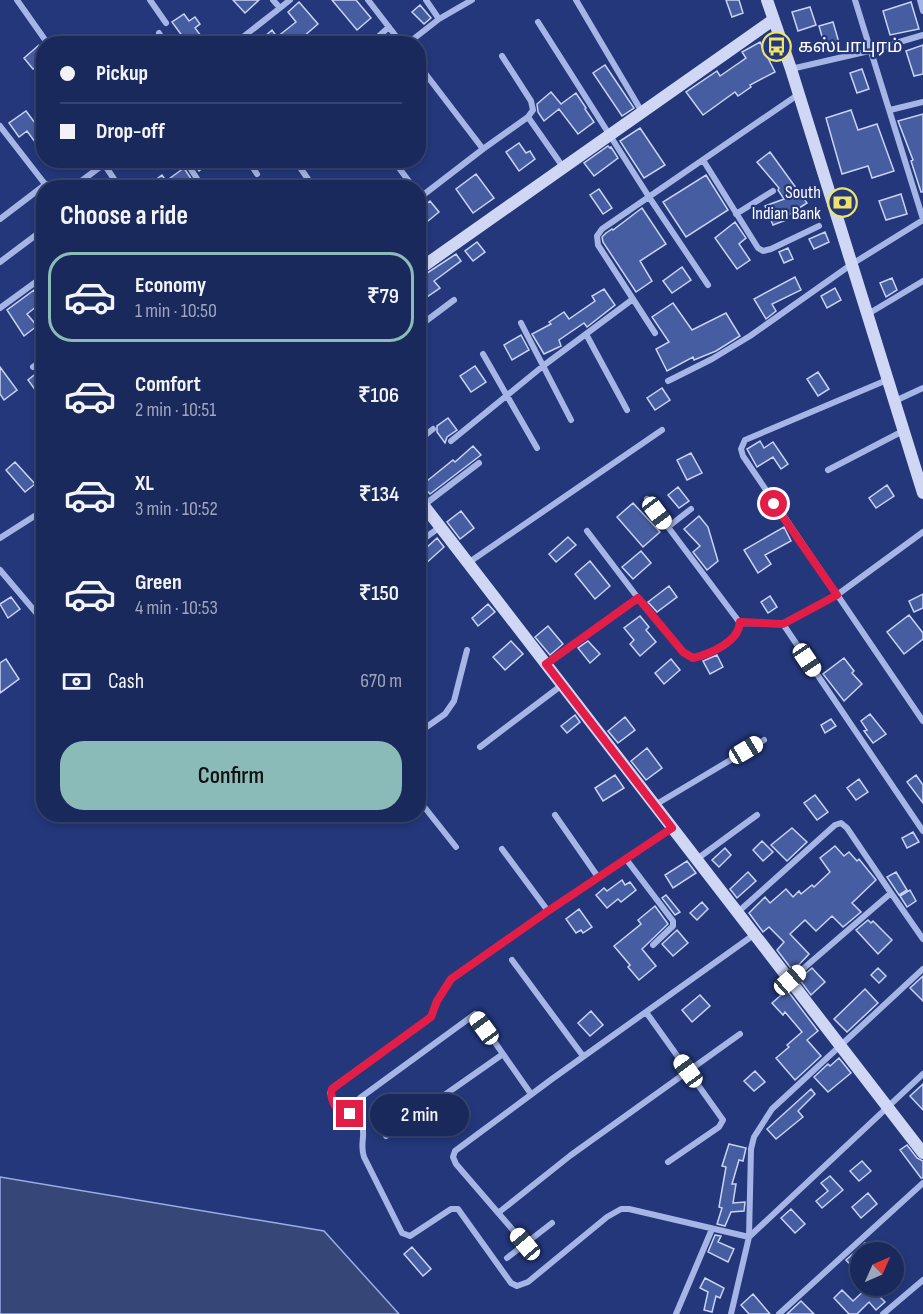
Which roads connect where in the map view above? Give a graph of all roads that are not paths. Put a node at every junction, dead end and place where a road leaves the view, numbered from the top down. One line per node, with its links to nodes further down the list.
1 (17, 0): 21 (street)
2 (150, 0): 17 (street)
3 (273, 0): 12 (street)
4 (290, 0): 12 (street)
5 (369, 0): 18 (street)
6 (426, 0): 14 (street)
7 (472, 0): 14 (street)
8 (576, 0): 34 (street)
9 (767, 0): 15 (street)
10 (855, 0): 27 (street)
11 (920, 0): 13 (street)
12 (280, 8): 23 (street)
13 (923, 11)
14 (439, 19): 26 (street)
15 (773, 20): 29 (street); 34 (street)
16 (538, 22): 37 (street)
17 (166, 23)
18 (389, 27): 24 (street); 25 (street)
19 (159, 33): 22 (street)
20 (923, 35): 27 (street)
21 (42, 36)
22 (161, 36)
23 (244, 36)
24 (379, 36)
25 (396, 36)
26 (417, 36)
27 (869, 51): 29 (street); 33 (street)
28 (502, 56): 35 (street)
29 (791, 69): 31 (street)
30 (426, 74): 38 (street)
31 (799, 94): 39 (street); 57 (street)
32 (923, 102): 33 (street)
33 (890, 110): 52 (street)
34 (642, 112): 37 (street)
35 (528, 117): 38 (street); 40 (street)
36 (1, 129): 44 (street)
37 (610, 134): 40 (street); 49 (street)
38 (483, 149): 47 (street)
39 (703, 160): 49 (street); 50 (street)
40 (563, 167): 56 (street)
41 (99, 168): 45 (street)
42 (253, 168): 43 (street)
43 (257, 174)
44 (42, 180)
45 (83, 180)
46 (773, 191): 50 (street)
47 (426, 192)
48 (36, 194): 51 (street)
49 (649, 197): 60 (street); 61 (street)
50 (736, 214): 53 (street)
51 (0, 219)
52 (923, 220): 57 (street)
53 (819, 226)
54 (36, 235): 55 (street)
55 (0, 262)
56 (426, 264)
57 (852, 264): 64 (street); 74 (street)
58 (923, 281): 64 (street)
59 (36, 282): 63 (street)
60 (708, 285)
61 (633, 299): 67 (street); 68 (street)
62 (454, 300): 65 (street)
63 (0, 308)
64 (867, 314): 73 (street)
65 (426, 321)
66 (520, 323): 71 (street)
67 (655, 333)
68 (586, 334): 71 (street); 78 (street)
69 (483, 354): 76 (street)
70 (36, 365): 72 (street)
71 (543, 366): 76 (street); 79 (street)
72 (33, 367)
73 (888, 380): 77 (street); 102 (street)
74 (668, 381)
75 (923, 388): 77 (street)
76 (506, 396): 84 (street); 85 (street)
77 (895, 402): 82 (street)
78 (627, 410)
79 (571, 420)
80 (433, 429): 83 (street)
81 (662, 430): 100 (street)
82 (904, 431): 87 (street); 88 (street)
83 (426, 435)
84 (451, 441)
85 (537, 448)
86 (478, 463): 89 (street)
87 (828, 470)
88 (923, 494)
89 (426, 499)
90 (647, 499): 94 (street)
91 (426, 508): 95 (street)
92 (691, 509): 94 (street)
93 (36, 515): 99 (street)
94 (668, 526): 105 (street)
95 (441, 527): 98 (street); 100 (street)
96 (587, 531): 103 (street)
97 (923, 532): 102 (street)
98 (426, 537)
99 (0, 538)
100 (468, 563): 108 (street)
101 (0, 570): 104 (street)
102 (837, 595): 106 (street); 110 (street)
103 (638, 598): 105 (street); 108 (street)
104 (36, 610)
105 (740, 622): 106 (street)
106 (783, 624): 119 (street)
107 (467, 650): 111 (street)
108 (546, 664): 109 (street)
109 (562, 684): 113 (street); 114 (street)
110 (923, 721)
111 (426, 728)
112 (764, 740): 114 (street)
113 (480, 747)
114 (655, 805): 118 (street)
115 (426, 809): 120 (street)
116 (757, 815): 123 (street)
117 (555, 816): 124 (street)
118 (672, 828): 122 (street); 123 (street)
119 (923, 831)
120 (456, 847)
121 (502, 849): 126 (street)
122 (626, 859): 124 (street); 130 (street)
123 (697, 859): 127 (street)
124 (598, 877): 126 (street)
125 (891, 893): 127 (street); 129 (street); 133 (street)
126 (548, 911): 150 (street)
127 (738, 912): 128 (street)
128 (755, 934): 133 (street); 134 (street)
129 (923, 939)
130 (653, 945)
131 (512, 960): 138 (street)
132 (923, 969): 136 (street)
133 (790, 980): 136 (street)
134 (646, 1012): 138 (street); 139 (street)
135 (740, 1034): 139 (street)
136 (840, 1045): 143 (street); 151 (street)
137 (504, 1054): 141 (street); 142 (street); 144 (street)
138 (583, 1056): 141 (street)
139 (688, 1071): 146 (street); 148 (street)
140 (923, 1074): 143 (street)
141 (531, 1094): 148 (street)
142 (360, 1098)
143 (887, 1107): 145 (street); 151 (street)
144 (386, 1136)
145 (923, 1153)
146 (668, 1162)
147 (923, 1183): 157 (street)
148 (498, 1213): 152 (street)
149 (552, 1223): 152 (street)
150 (712, 1229): 151 (street); 155 (street)
151 (749, 1237): 156 (street)
152 (525, 1244): 153 (street)
153 (507, 1258)
154 (923, 1280): 158 (street)
155 (676, 1314)
156 (731, 1314)
157 (779, 1314)
158 (883, 1314)

